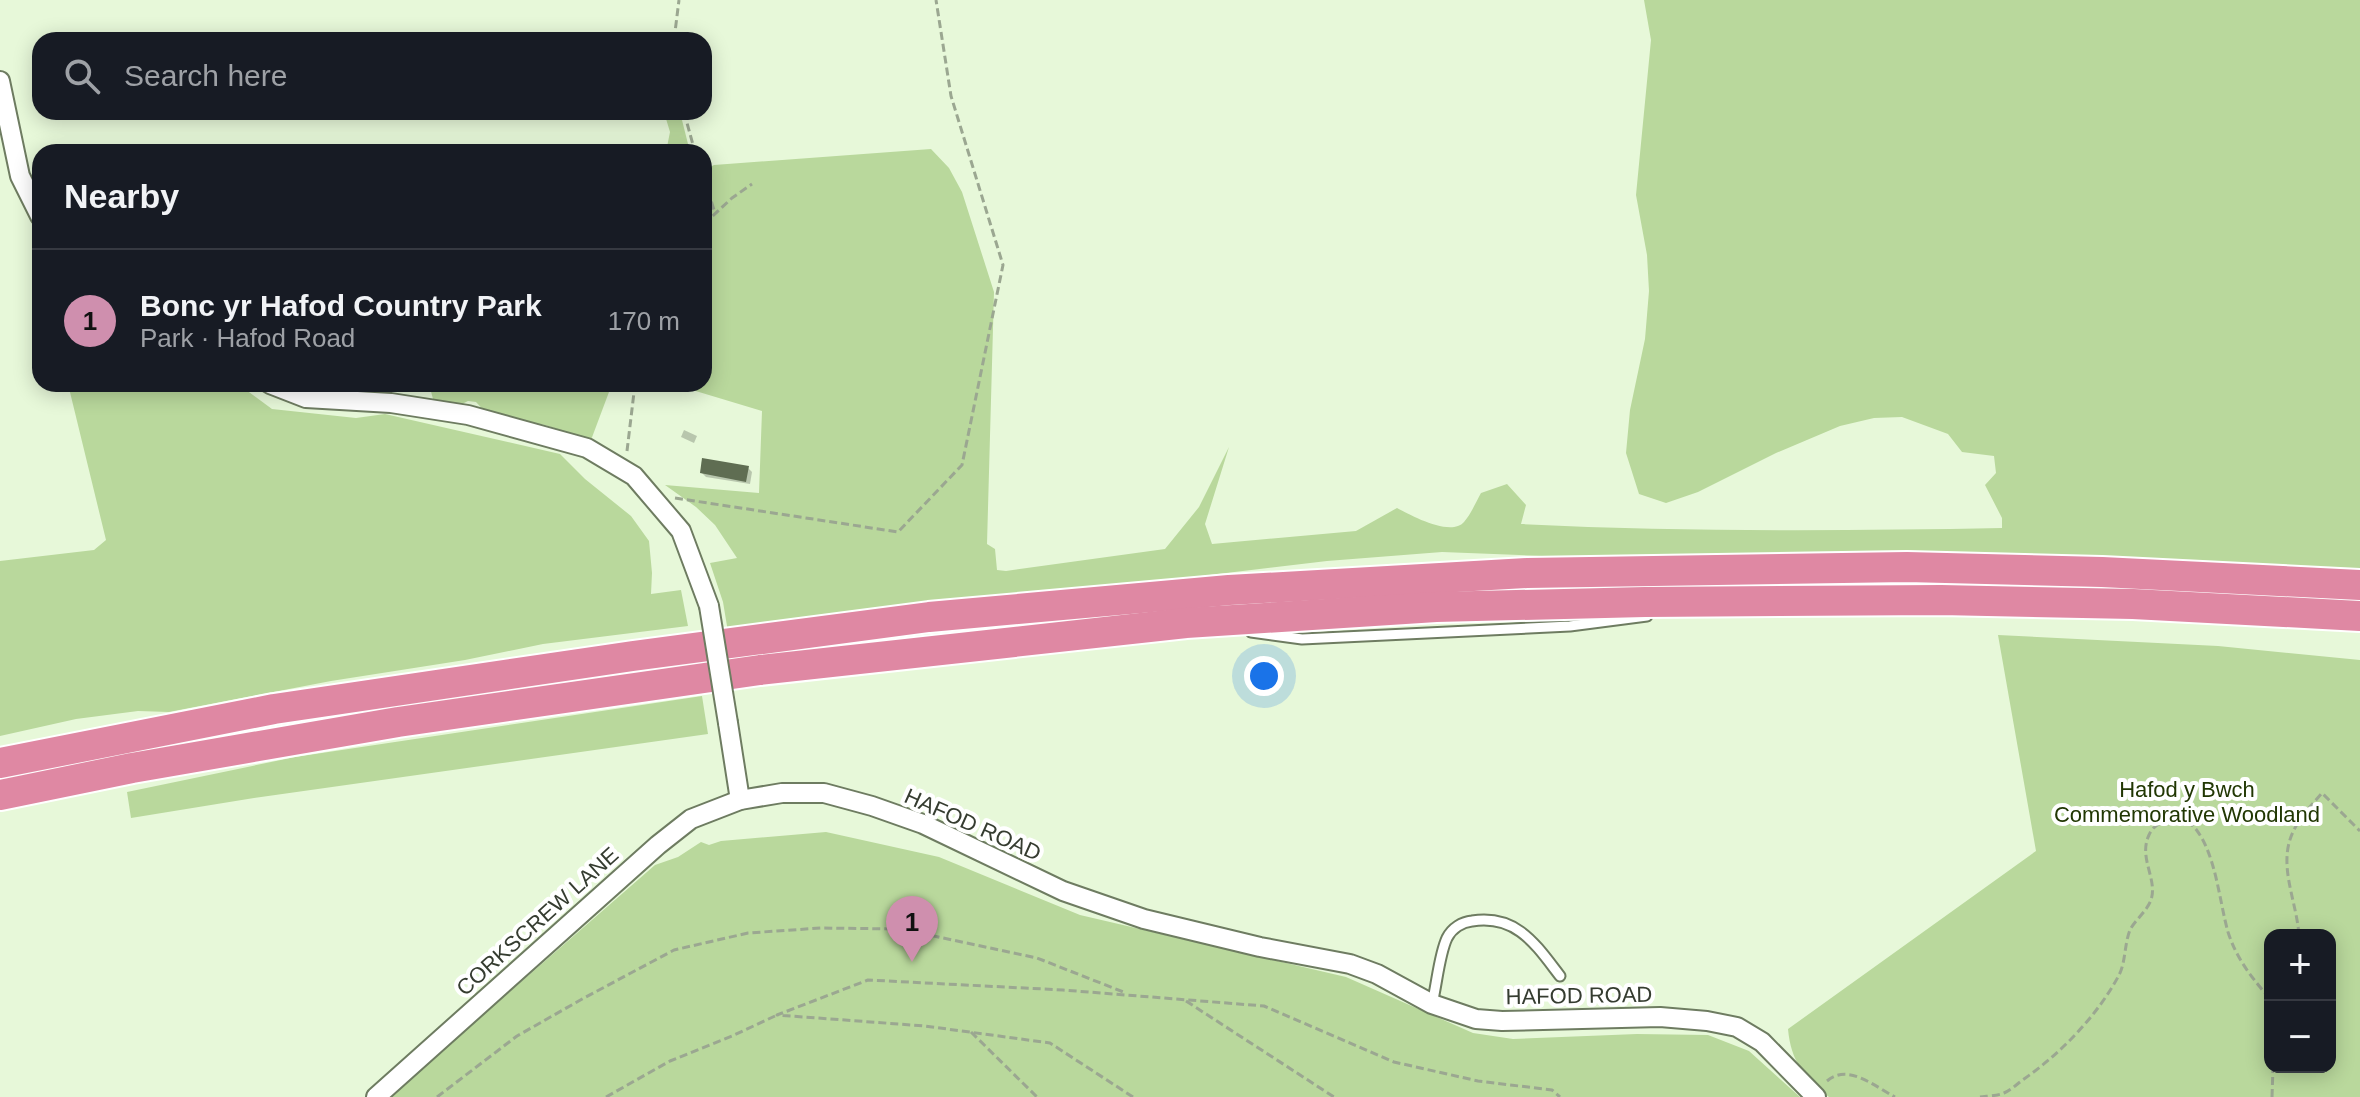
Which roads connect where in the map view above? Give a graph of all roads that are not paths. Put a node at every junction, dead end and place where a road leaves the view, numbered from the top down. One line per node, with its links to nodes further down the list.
1 (0, 81): 2 (street)
2 (32, 200)
3 (291, 392): 12 (street, bridge)
4 (2360, 585): 10 (highway)
5 (1749, 603): 6 (lane); 8 (highway); 9 (highway)
6 (1675, 612)
7 (1660, 614): 9 (lane)
8 (2360, 616)
9 (1186, 623): 11 (highway)
10 (0, 763)
11 (0, 795)
12 (740, 800): 14 (street, HAFOD ROAD); 16 (street, CORKSCREW LANE)
13 (1560, 976): 14 (lane)
14 (1432, 1004): 15 (street, HAFOD ROAD)
15 (1815, 1096)
16 (376, 1097)

